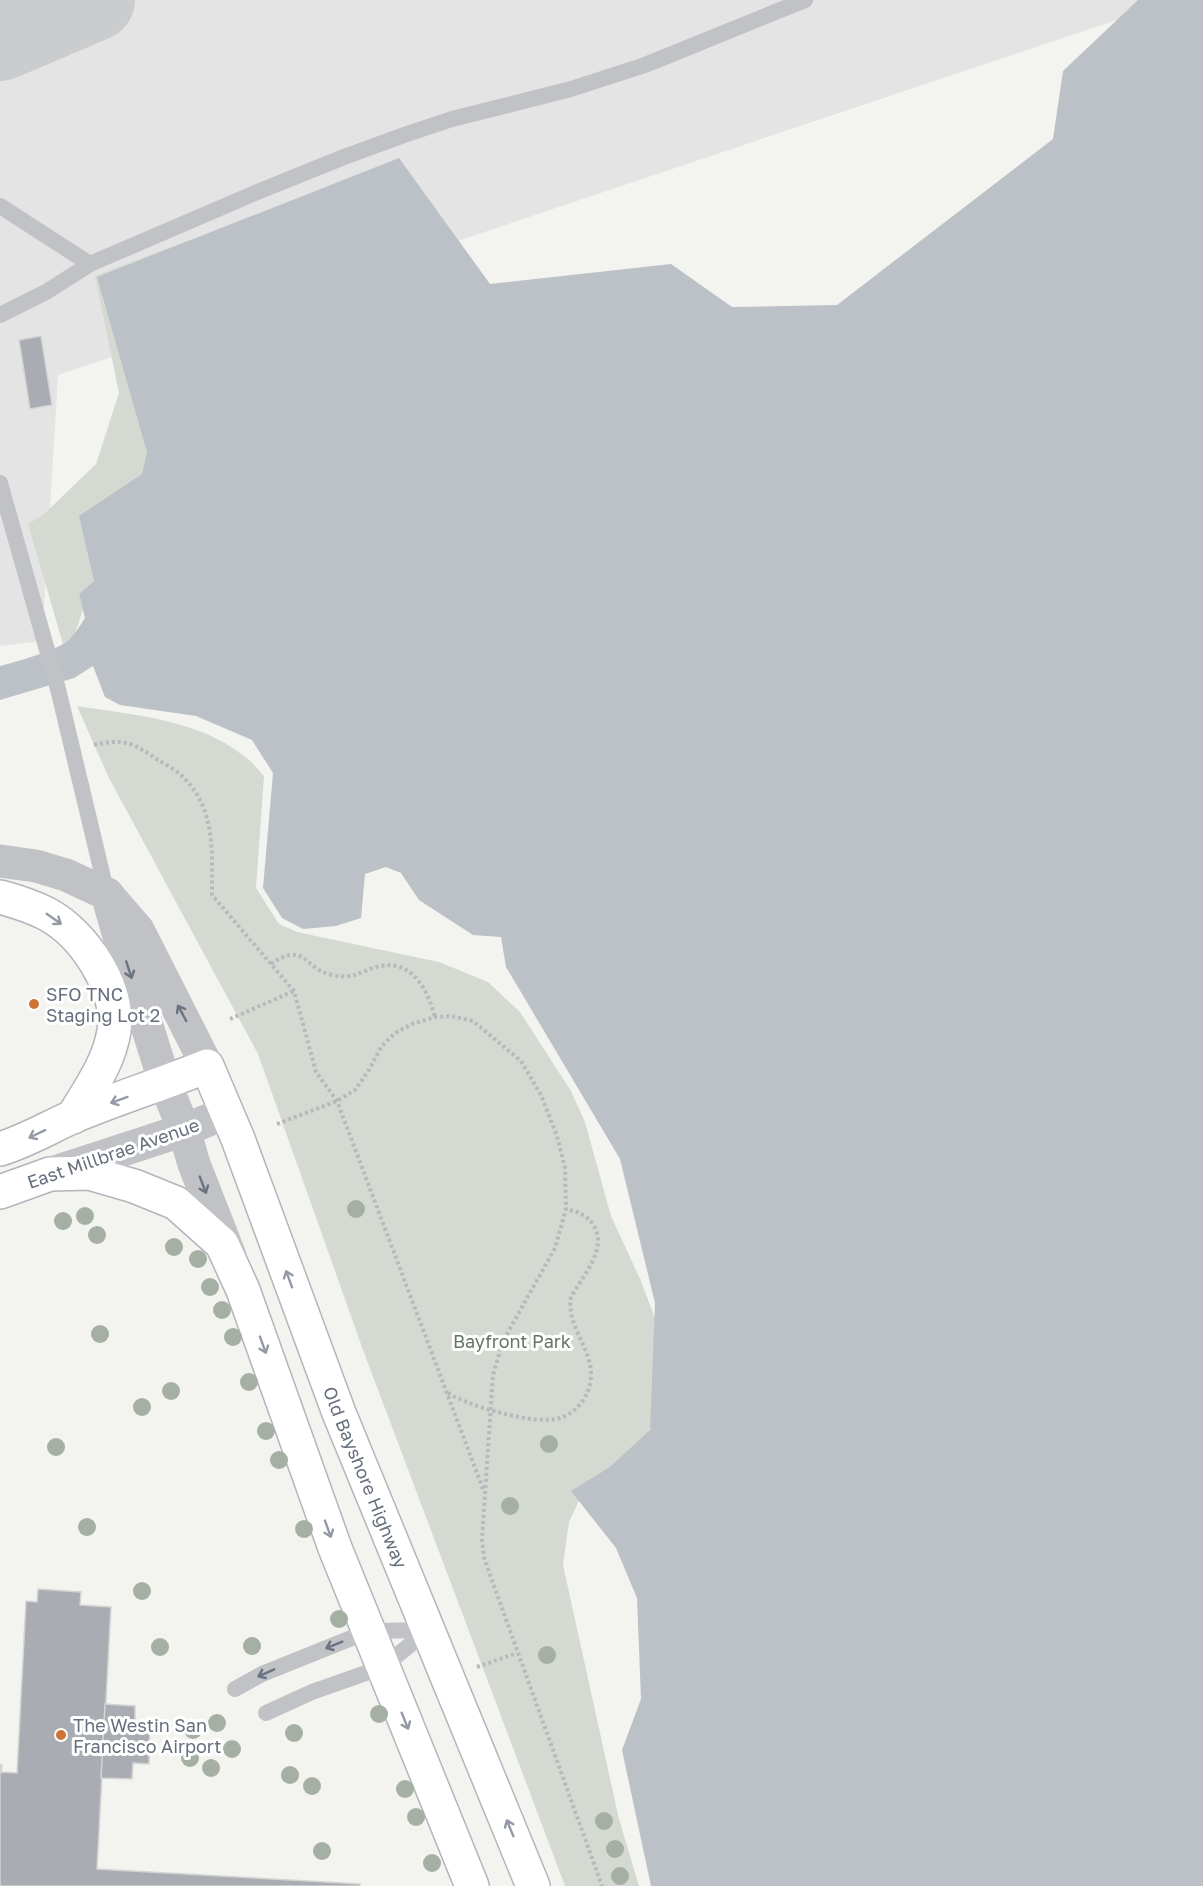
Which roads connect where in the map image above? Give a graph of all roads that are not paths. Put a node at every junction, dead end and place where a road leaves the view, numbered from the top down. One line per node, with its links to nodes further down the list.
1 (805, 0): 3 (lane)
2 (0, 206): 3 (lane)
3 (90, 264): 4 (lane)
4 (0, 315)
5 (0, 483): 6 (lane)
6 (5, 522): 8 (lane)
7 (0, 861): 8 (street)
8 (107, 894): 10 (street, one-way to 8); 11 (street, one-way to 11)
9 (0, 897): 13 (main road, one-way to 13)
10 (207, 1066): 11 (main road); 12 (main road, Old Bayshore Highway)
11 (165, 1083): 13 (main road, one-way to 13); 14 (street)
12 (226, 1113): 14 (street, East Millbrae Avenue); 19 (main road, Old Bayshore Highway, one-way to 12)
13 (73, 1117): 15 (main road, one-way to 15)
14 (184, 1130): 16 (street, East Millbrae Avenue); 18 (street, one-way to 18)
15 (0, 1149)
16 (50, 1174): 17 (main road, East Millbrae Avenue); 18 (main road)
17 (0, 1192)
18 (243, 1290): 20 (main road, one-way to 20)
19 (428, 1630): 20 (lane); 21 (lane); 25 (main road, Old Bayshore Highway, one-way to 19)
20 (369, 1631): 21 (main road); 22 (lane, one-way to 22)
21 (383, 1666): 23 (lane); 24 (main road, one-way to 24)
22 (235, 1689)
23 (266, 1713)
24 (472, 1886)
25 (533, 1886)

